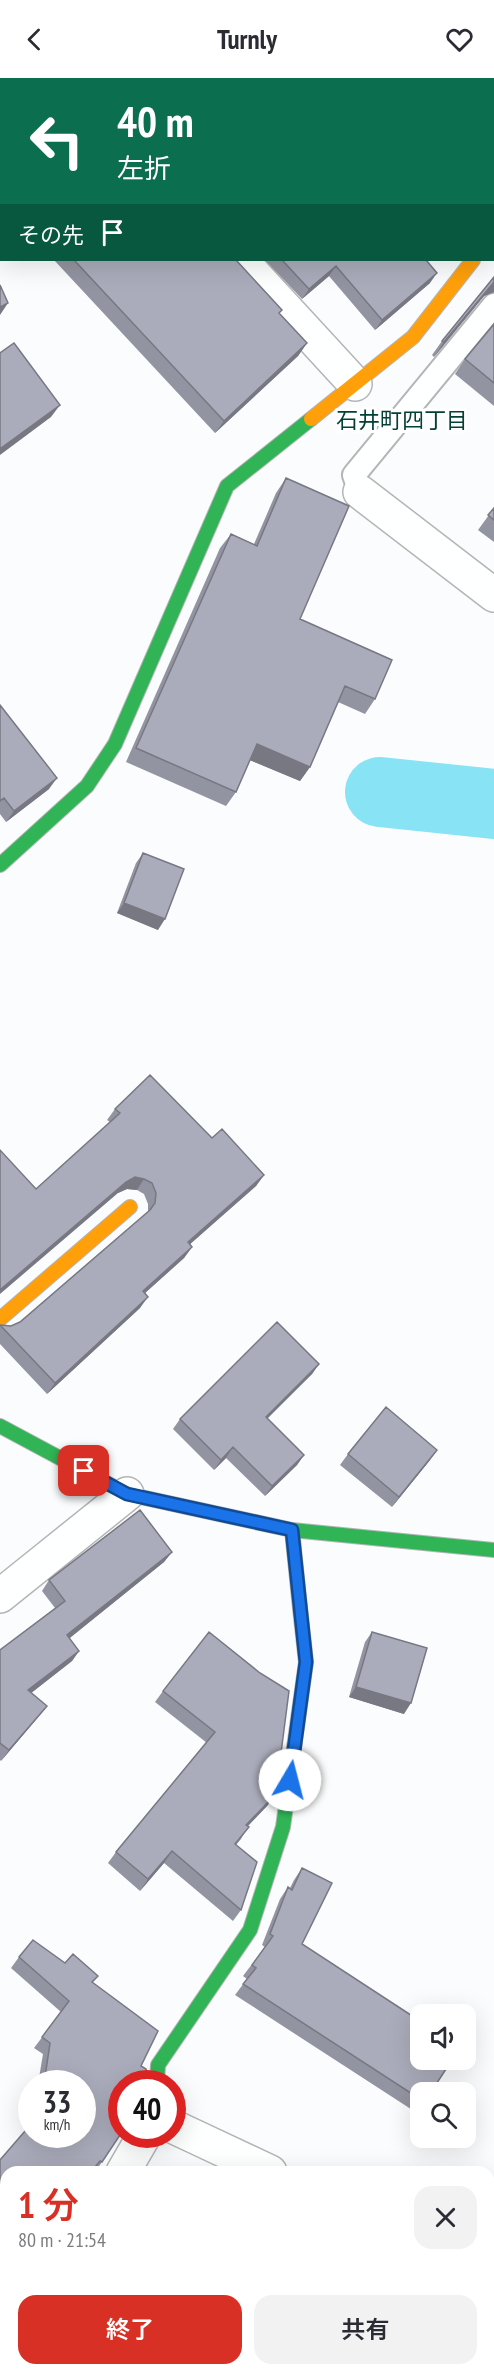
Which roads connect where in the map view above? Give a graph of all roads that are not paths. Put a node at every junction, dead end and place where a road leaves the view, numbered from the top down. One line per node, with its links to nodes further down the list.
1 (242, 261): 4 (street)
2 (472, 261): 4 (street)
3 (494, 305): 5 (lane)
4 (355, 384): 7 (street)
5 (360, 492): 6 (street)
6 (494, 595)
7 (0, 866)
8 (130, 1207): 9 (street)
9 (0, 1319)
10 (0, 1426): 11 (street)
11 (127, 1494): 12 (street); 14 (street)
12 (292, 1530): 13 (street); 15 (street)
13 (494, 1550)
14 (0, 1596)
15 (158, 2070)
16 (186, 2133): 19 (street)
17 (137, 2148): 18 (street)
18 (126, 2166)
19 (257, 2166)

